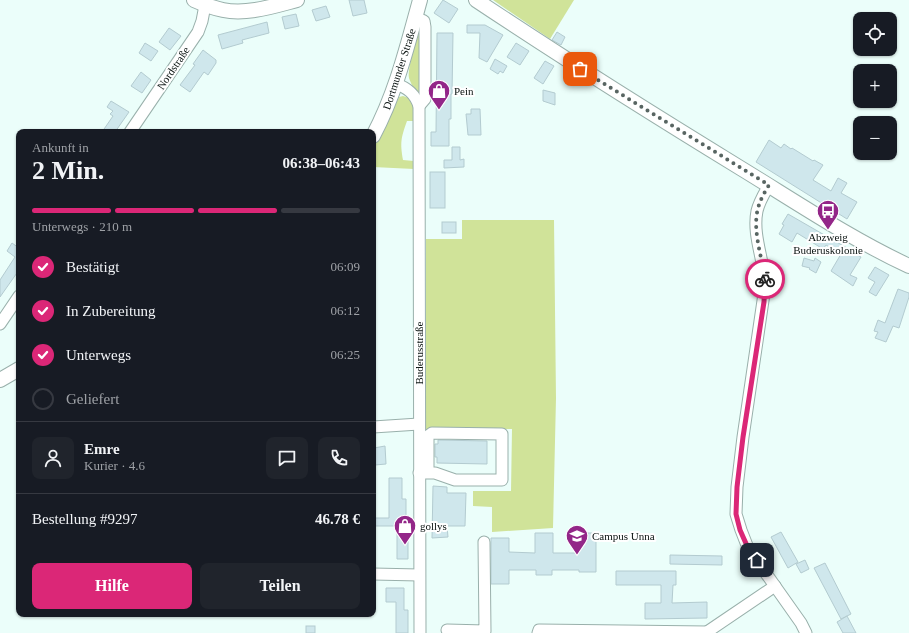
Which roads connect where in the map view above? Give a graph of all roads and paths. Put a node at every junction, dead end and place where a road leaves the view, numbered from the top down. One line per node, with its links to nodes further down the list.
1 (297, 0): 4 (main road)
2 (420, 0): 5 (main road, Dortmunder Straße)
3 (476, 0): 10 (main road)
4 (202, 2): 8 (street, Nordstraße)
5 (415, 17): 6 (main road, Dortmunder Straße); 7 (street)
6 (396, 84): 7 (street); 9 (main road, Dortmunder Straße)
7 (419, 106): 16 (street, Buderusstraße)
8 (132, 129)
9 (376, 130)
10 (769, 185): 11 (main road); 22 (street)
11 (904, 264)
12 (16, 300): 13 (street)
13 (0, 324)
14 (16, 371): 15 (main road)
15 (0, 380)
16 (419, 424): 17 (street); 18 (street, Buderusstraße)
17 (376, 427)
18 (424, 473): 18 (street); 21 (street, Buderusstraße)
19 (484, 542): 23 (street)
20 (376, 574): 21 (street)
21 (419, 575): 25 (street, Buderusstraße)
22 (775, 586): 27 (street); 28 (street)
23 (447, 630)
24 (573, 632): 26 (street); 27 (street)
25 (420, 633)
26 (538, 633)
27 (707, 633)
28 (806, 633)

